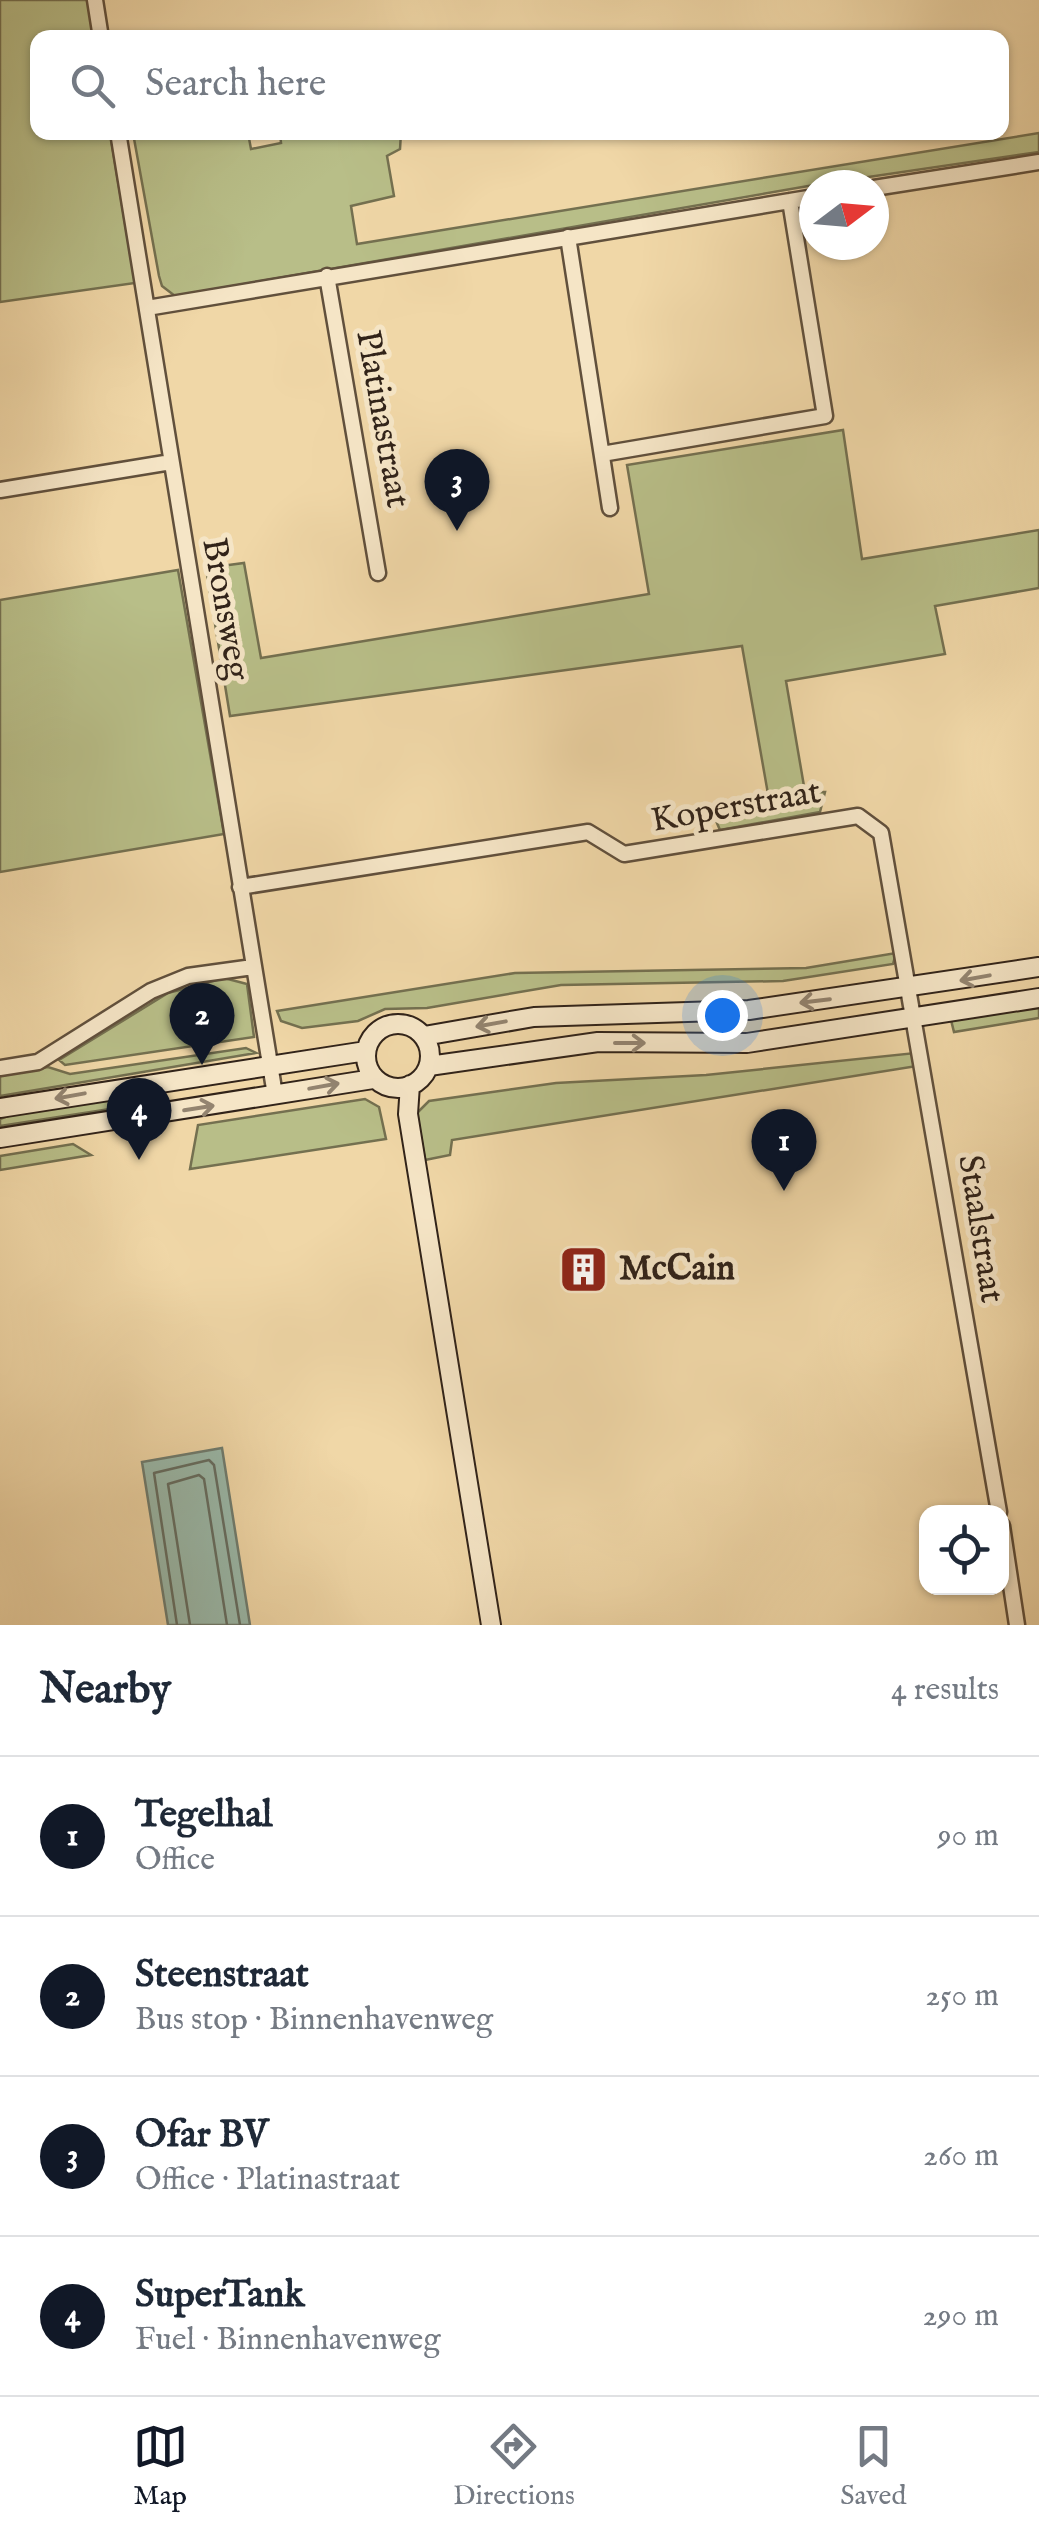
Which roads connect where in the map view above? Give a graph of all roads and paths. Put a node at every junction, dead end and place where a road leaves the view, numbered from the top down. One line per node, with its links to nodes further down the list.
1 (95, 0): 2 (street)
2 (100, 30)
3 (119, 140): 10 (street, Bronsweg)
4 (1039, 162): 5 (street)
5 (889, 186)
6 (799, 200): 7 (street)
7 (790, 201): 8 (street); 11 (street)
8 (568, 237): 9 (street); 11 (street)
9 (328, 276): 10 (street); 15 (street, Platinastraat)
10 (147, 308): 12 (street, Bronsweg)
11 (602, 454): 14 (street)
12 (172, 462): 13 (street); 16 (street, Bronsweg)
13 (0, 490)
14 (610, 508)
15 (378, 572)
16 (240, 888): 18 (street, Bronsweg); 19 (street, Koperstraat)
17 (1039, 967): 19 (main road, one-way to 19)
18 (253, 968): 24 (street, Bronsweg); 26 (street)
19 (911, 989): 21 (street, Koperstraat); 22 (main road, one-way to 22)
20 (1039, 998): 21 (main road)
21 (914, 1015): 25 (main road, one-way to 21); 33 (street, Staalstraat)
22 (424, 1036): 23 (main road); 25 (main road)
23 (366, 1051): 24 (main road); 27 (main road)
24 (270, 1064): 29 (street, Bronsweg); 30 (main road, one-way to 30)
25 (429, 1066): 28 (main road)
26 (0, 1068)
27 (381, 1083): 28 (main road); 29 (main road, one-way to 27); 31 (main road)
28 (410, 1085): 31 (main road)
29 (275, 1094): 32 (main road, one-way to 29)
30 (0, 1108)
31 (408, 1114): 35 (main road)
32 (0, 1138)
33 (999, 1505)
34 (1009, 1576): 36 (street)
35 (491, 1625)
36 (1016, 1625)

